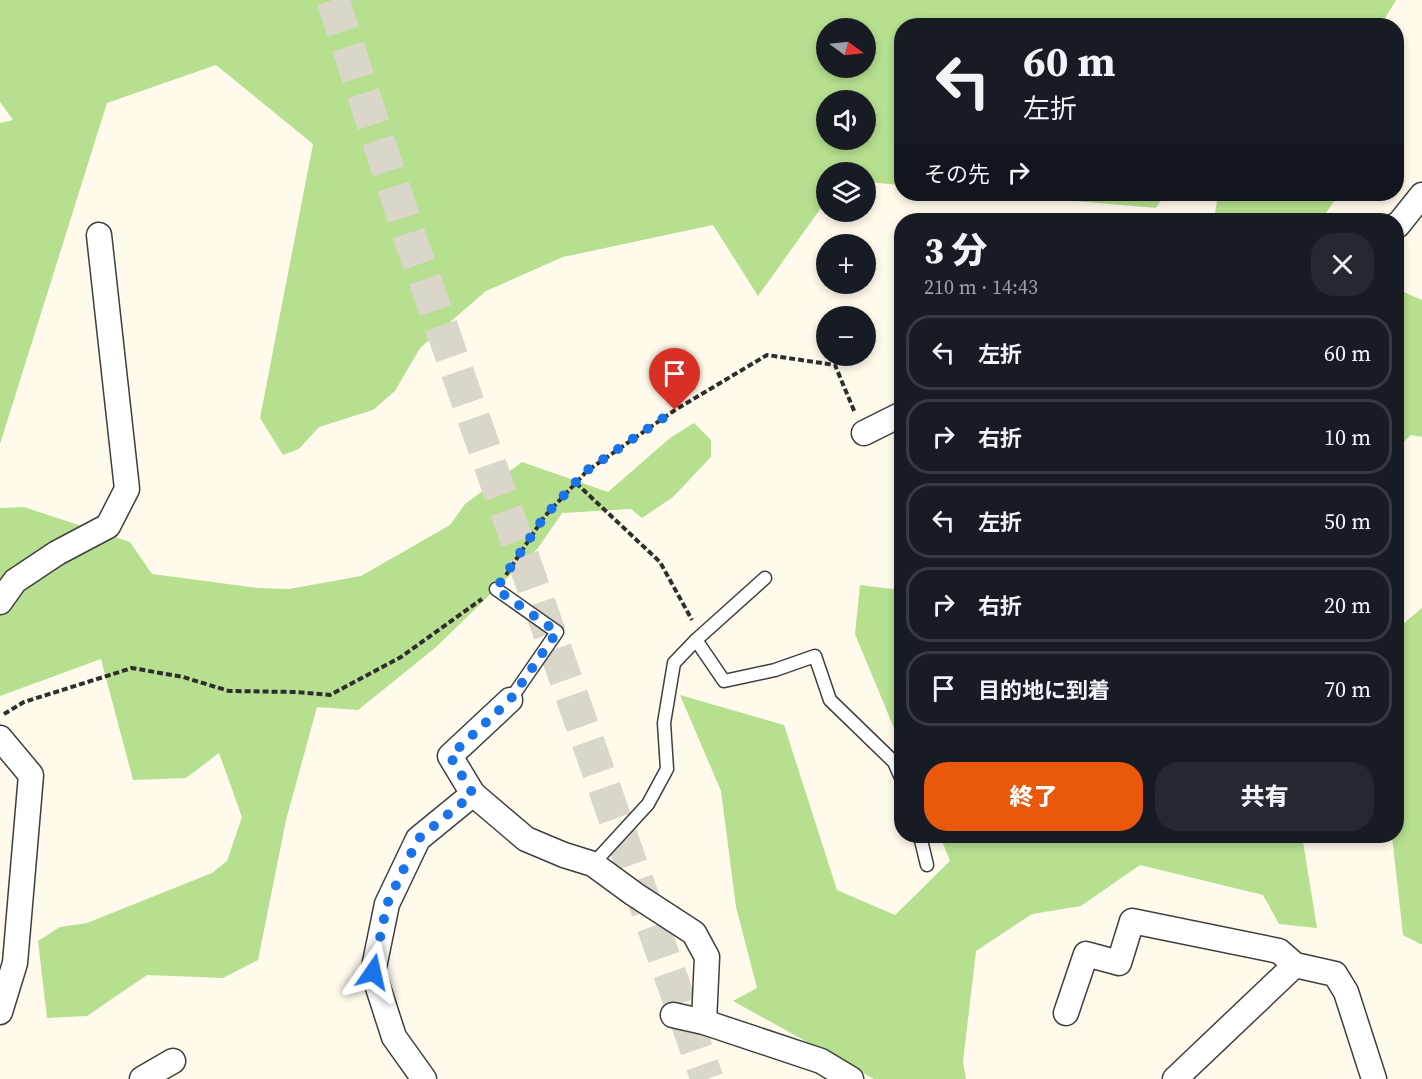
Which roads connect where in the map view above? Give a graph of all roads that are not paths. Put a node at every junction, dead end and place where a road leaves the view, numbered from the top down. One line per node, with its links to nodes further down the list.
1 (1422, 195): 2 (street)
2 (1404, 218)
3 (99, 235): 8 (street)
4 (894, 418): 5 (street)
5 (864, 433)
6 (765, 578): 9 (lane)
7 (496, 589): 10 (lane)
8 (0, 602)
9 (698, 638): 12 (lane); 15 (lane)
10 (510, 700): 13 (street)
11 (0, 738): 18 (street)
12 (894, 762)
13 (473, 794): 15 (street); 24 (street)
14 (922, 843): 16 (lane)
15 (593, 864): 21 (street)
16 (927, 865)
17 (1295, 965): 19 (street); 26 (street); 27 (street)
18 (0, 1012)
19 (1066, 1013)
20 (673, 1016): 21 (street)
21 (704, 1022): 25 (street)
22 (173, 1061): 23 (street)
23 (142, 1079)
24 (424, 1079)
25 (851, 1079)
26 (1175, 1079)
27 (1374, 1079)

